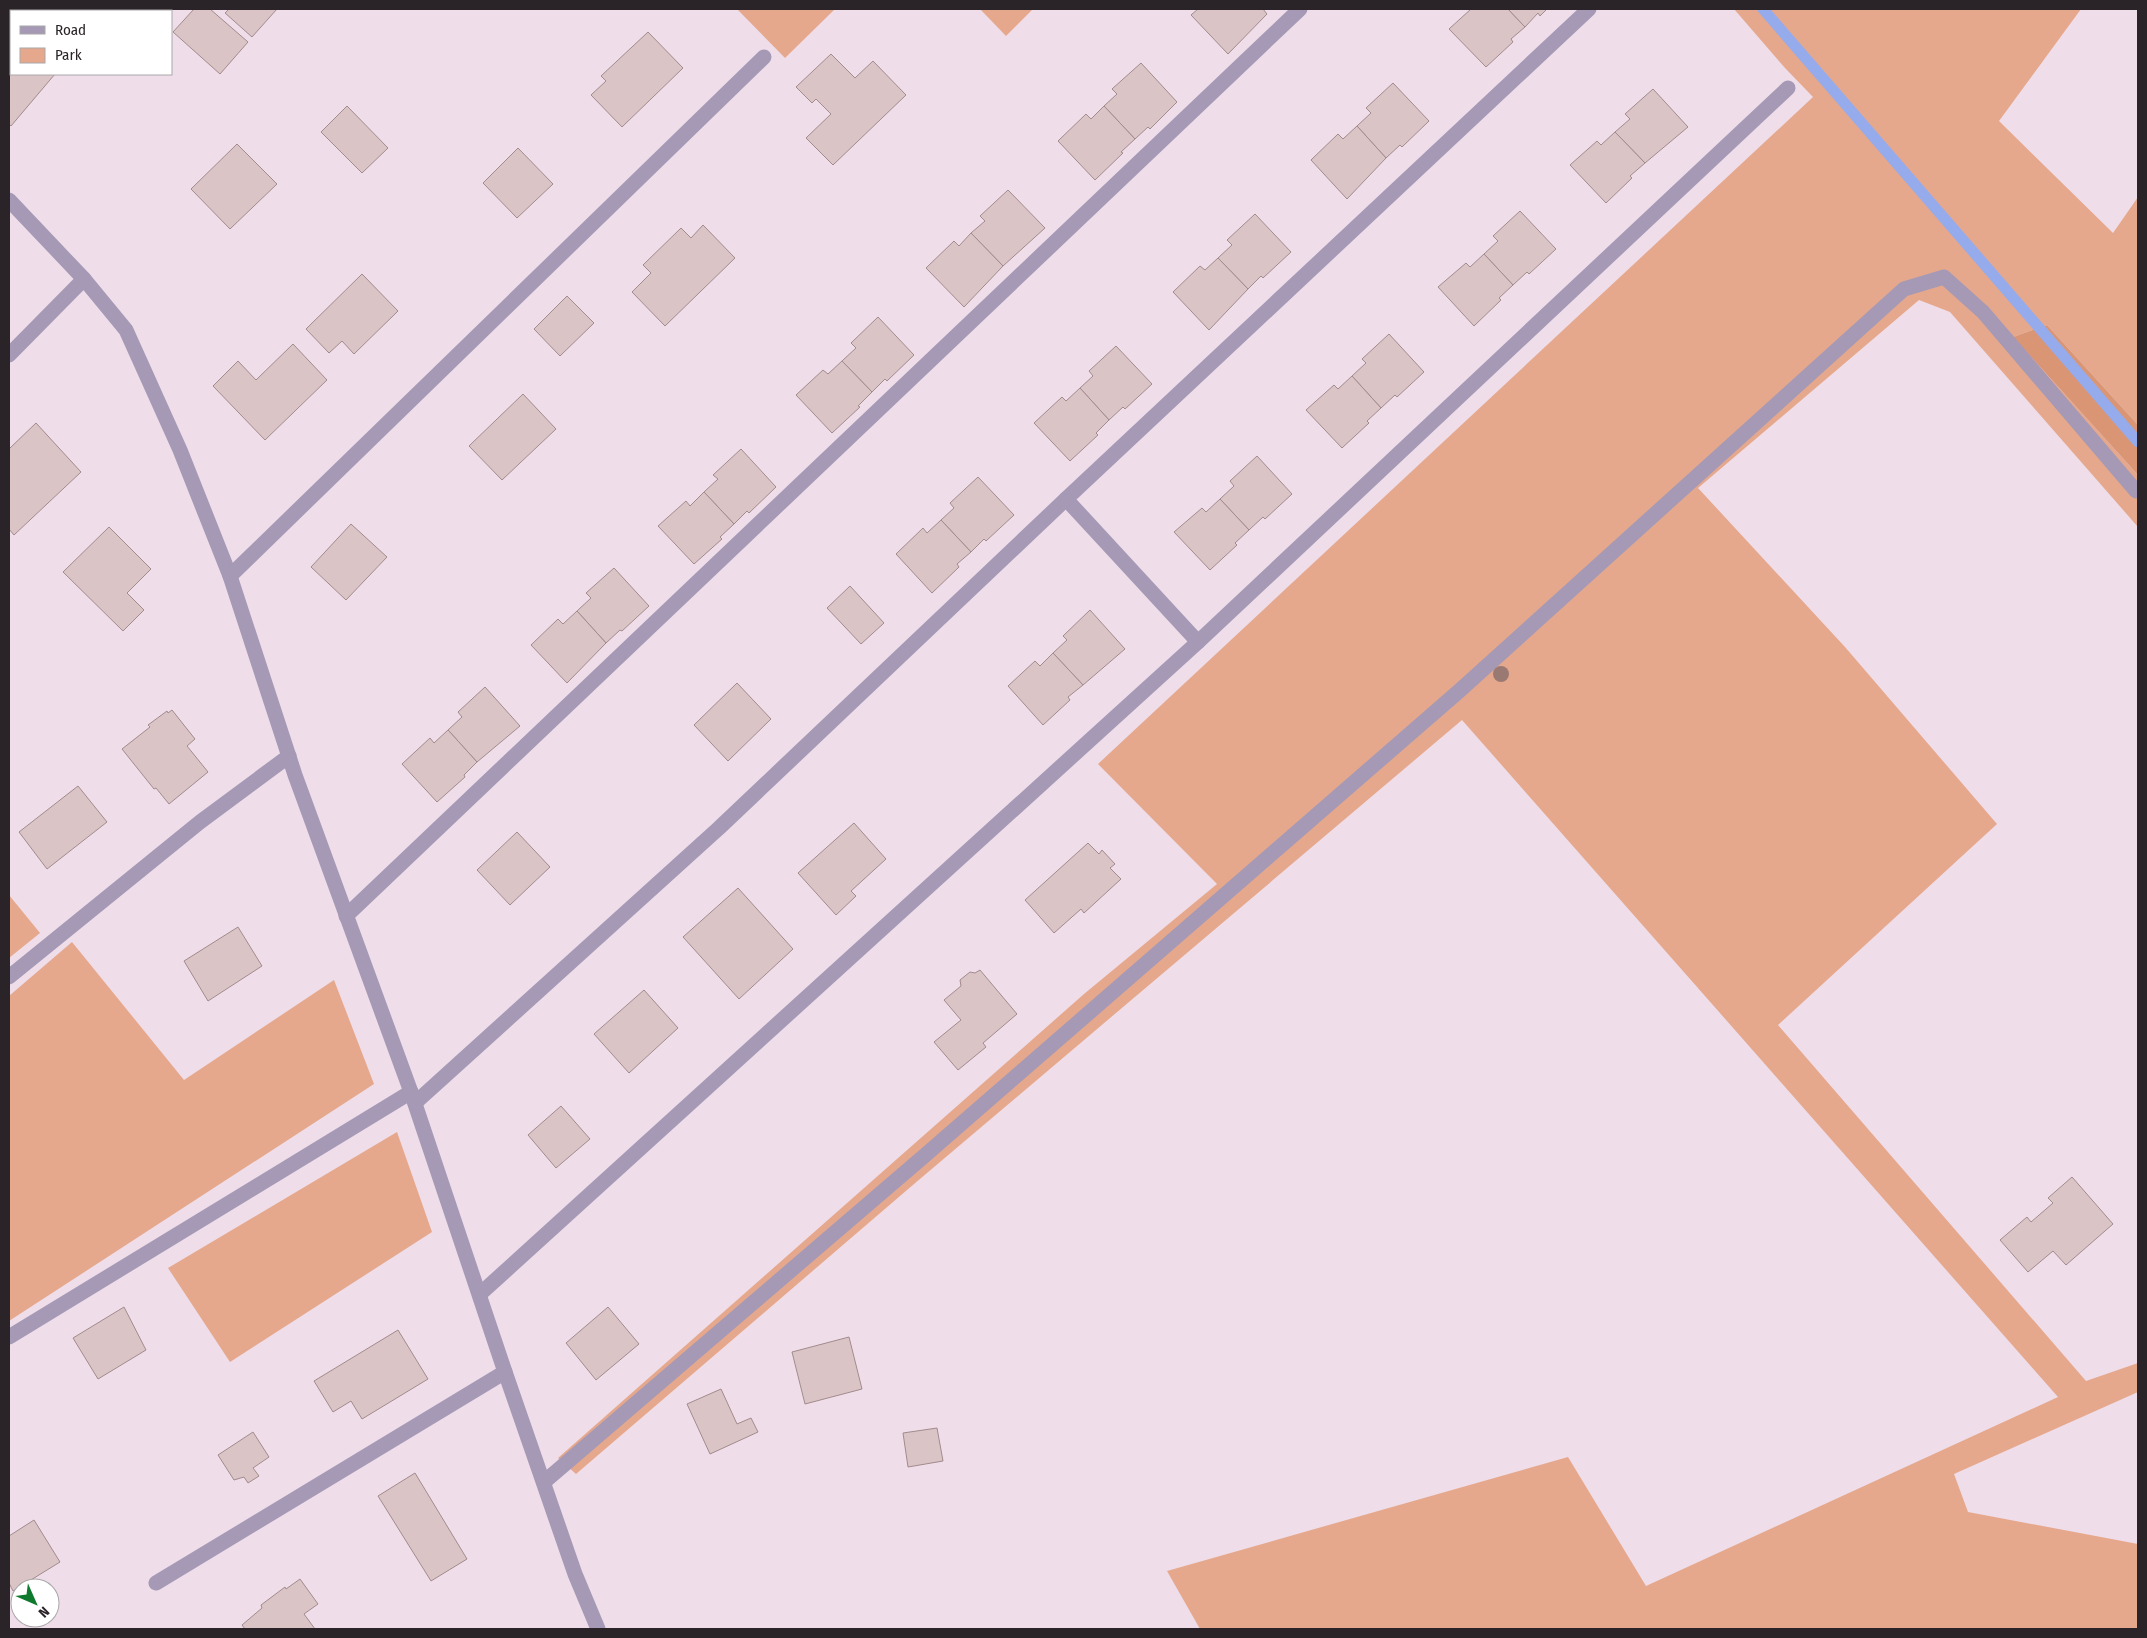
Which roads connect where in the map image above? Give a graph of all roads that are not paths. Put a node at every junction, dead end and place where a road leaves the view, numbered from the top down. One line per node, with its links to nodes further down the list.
1 (1300, 9): 13 (street)
2 (1589, 9): 9 (street)
3 (764, 57): 10 (street)
4 (1788, 88): 11 (street)
5 (9, 200): 6 (street)
6 (84, 279): 7 (street); 10 (street)
7 (9, 355)
8 (2136, 491): 19 (street)
9 (1066, 499): 11 (street); 15 (street)
10 (230, 576): 12 (street)
11 (1198, 642): 16 (street)
12 (289, 756): 13 (street); 14 (street)
13 (346, 916): 15 (street)
14 (9, 977)
15 (413, 1097): 16 (street); 17 (street)
16 (480, 1294): 18 (street)
17 (9, 1337)
18 (505, 1372): 19 (street); 20 (street)
19 (544, 1482): 21 (street)
20 (156, 1583)
21 (598, 1629)

